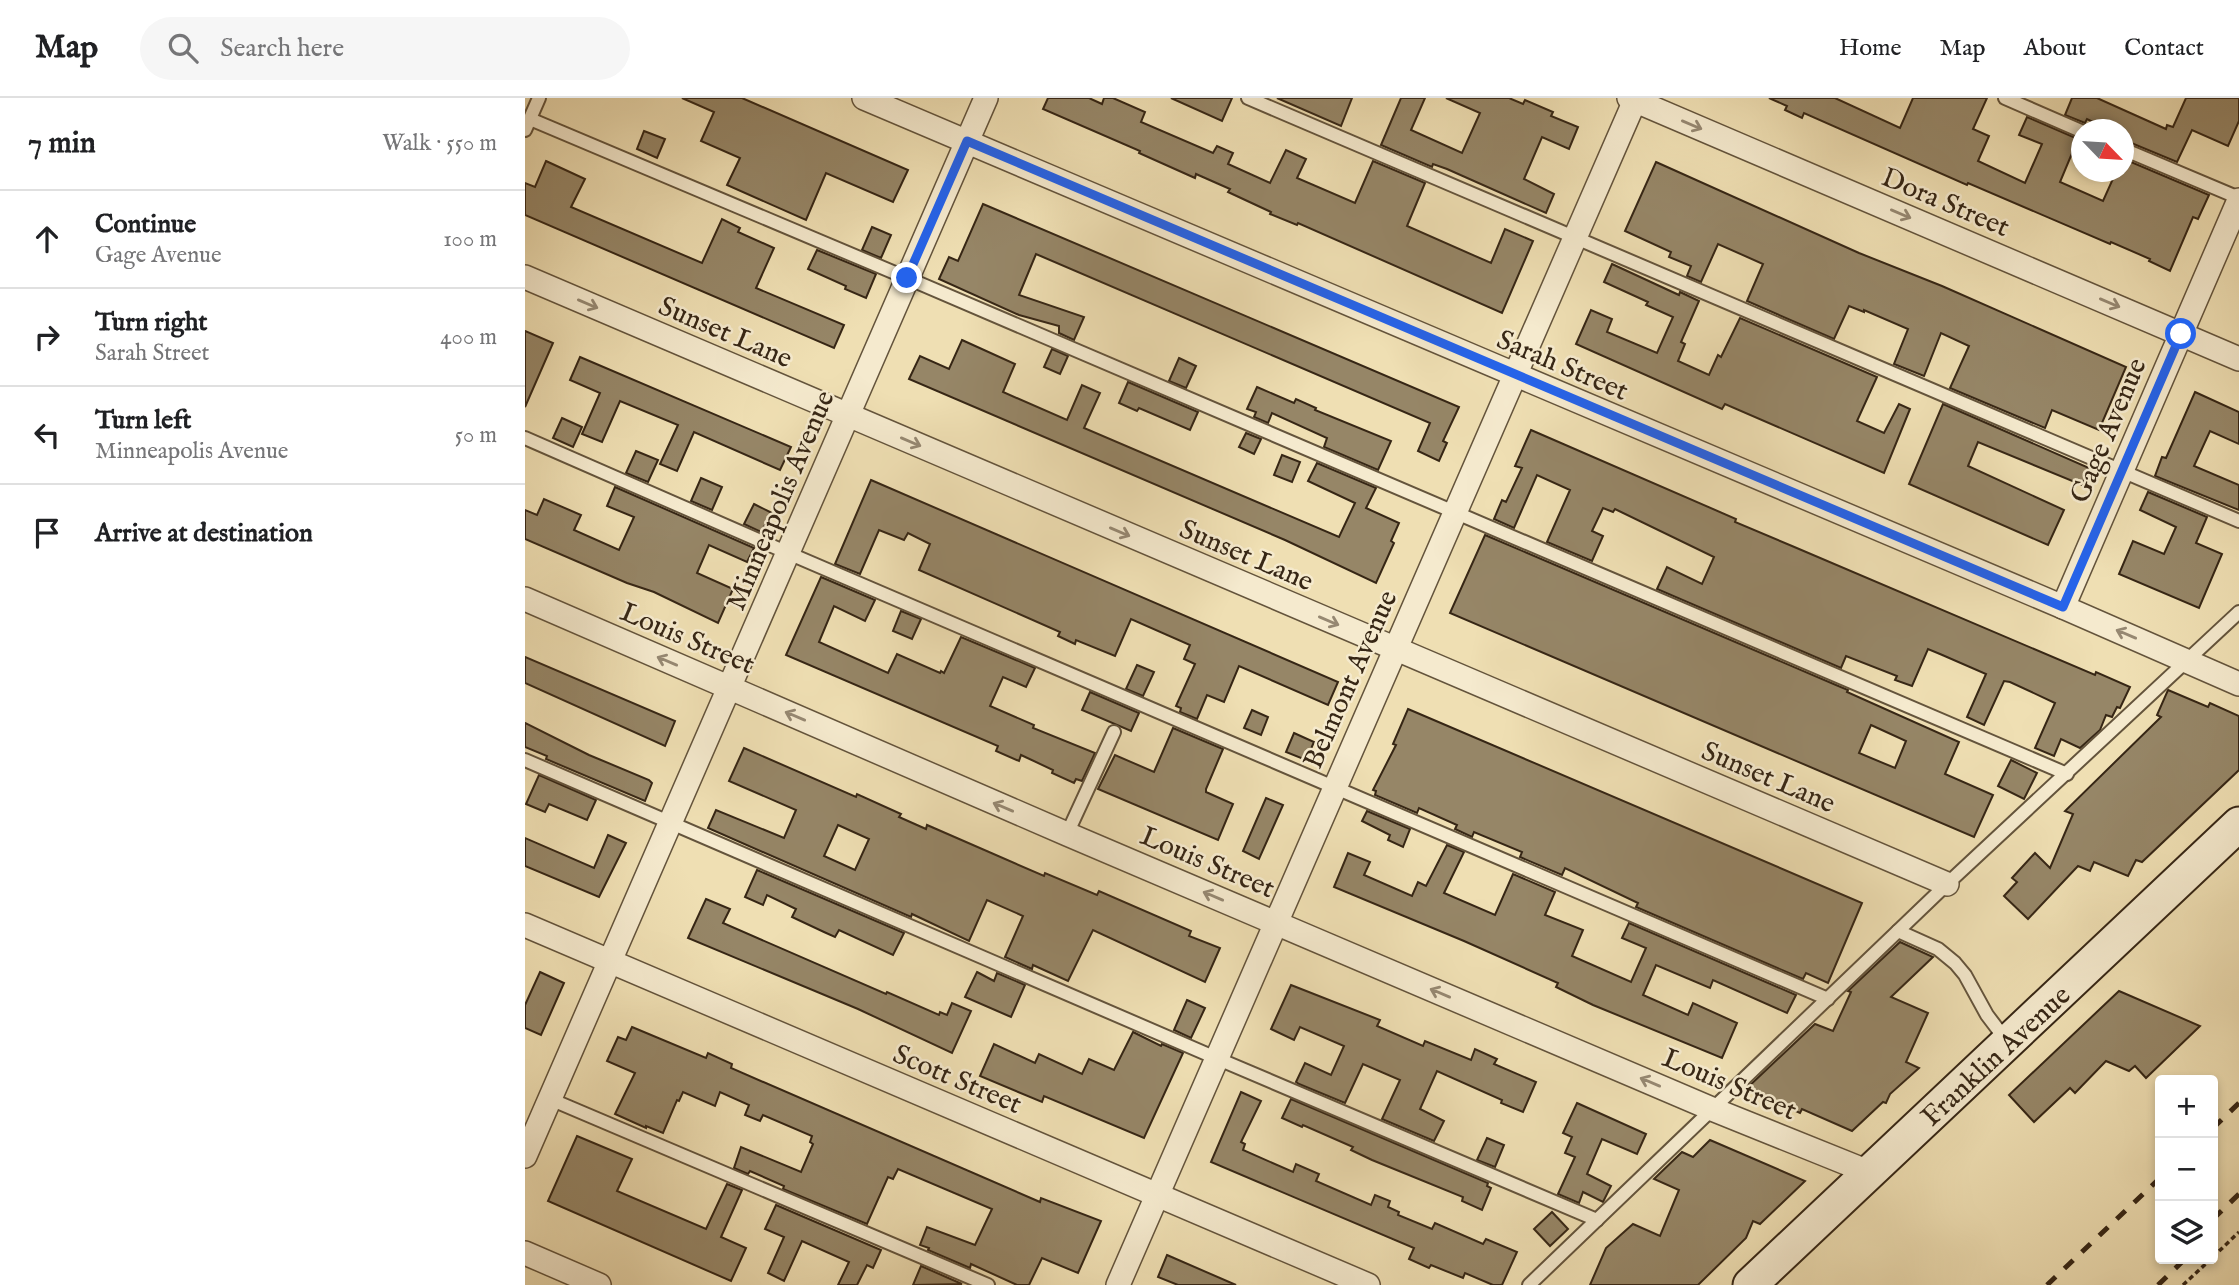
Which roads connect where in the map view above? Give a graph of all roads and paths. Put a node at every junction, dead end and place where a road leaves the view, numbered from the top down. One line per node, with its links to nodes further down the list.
1 (539, 98): 7 (lane)
2 (864, 98): 9 (street, Sarah Street)
3 (986, 98): 9 (street, Minneapolis Avenue)
4 (1248, 98): 12 (lane)
5 (2005, 98): 8 (lane)
6 (1633, 99): 12 (street, Belmont Avenue); 15 (street, Dora Street, one-way to 15)
7 (527, 125): 14 (lane)
8 (2071, 127)
9 (967, 141): 14 (street, Minneapolis Avenue); 17 (street, Sarah Street)
10 (2134, 154): 11 (lane)
11 (2239, 199): 15 (street, Gage Avenue)
12 (1575, 237): 17 (street, Belmont Avenue); 20 (lane)
13 (525, 277): 18 (street, Sunset Lane, one-way to 18)
14 (907, 278): 18 (street, Minneapolis Avenue); 21 (lane)
15 (2181, 334): 16 (street, Dora Street); 20 (street, Gage Avenue)
16 (2239, 359)
17 (1515, 376): 21 (street, Belmont Avenue); 25 (street, Sarah Street)
18 (848, 415): 23 (street, Minneapolis Avenue); 27 (street, Sunset Lane, one-way to 27)
19 (525, 438): 23 (lane)
20 (2122, 471): 22 (lane); 25 (street, Gage Avenue)
21 (1455, 513): 27 (street, Belmont Avenue); 33 (lane)
22 (2239, 521)
23 (788, 553): 30 (street, Minneapolis Avenue); 34 (lane)
24 (525, 599): 30 (street, Louis Street, one-way to 24)
25 (2063, 607): 28 (street, Sarah Street, one-way to 25)
26 (2239, 612): 28 (lane)
27 (1395, 649): 34 (street, Belmont Avenue); 38 (street, Sunset Lane)
28 (2188, 661): 29 (street, Sarah Street); 33 (lane)
29 (2239, 684)
30 (729, 688): 35 (street, Minneapolis Avenue); 37 (street, Louis Street, one-way to 30)
31 (1114, 732): 37 (lane)
32 (525, 760): 35 (lane)
33 (2067, 774): 38 (lane)
34 (1335, 786): 39 (street, Belmont Avenue); 43 (lane)
35 (670, 823): 42 (street, Minneapolis Avenue); 45 (lane)
36 (2239, 824): 44 (main road, Franklin Avenue)
37 (1067, 834): 39 (street, Louis Street, one-way to 37)
38 (1947, 884): 41 (lane)
39 (1276, 922): 45 (street, Belmont Avenue); 47 (street, Louis Street, one-way to 39)
40 (525, 925): 42 (street, Scott Street)
41 (1898, 931): 43 (lane); 44 (lane)
42 (610, 961): 46 (street, Minneapolis Avenue); 50 (street, Scott Street)
43 (1828, 999): 47 (lane)
44 (2009, 1042): 49 (main road, Franklin Avenue)
45 (1216, 1058): 50 (street, Belmont Avenue); 51 (lane)
46 (550, 1099): 48 (street, Minneapolis Avenue); 57 (lane)
47 (1712, 1109): 49 (street, Louis Street); 51 (lane)
48 (525, 1156)
49 (1871, 1173): 61 (main road, Franklin Avenue)
50 (1156, 1195): 58 (street, Belmont Avenue); 59 (street, Scott Street)
51 (1597, 1220): 60 (lane)
52 (2239, 1231): 53 (path)
53 (2218, 1252)
54 (525, 1253): 56 (street)
55 (2206, 1264): 62 (path)
56 (599, 1285)
57 (988, 1285)
58 (1118, 1285)
59 (1367, 1285)
60 (1529, 1285)
61 (1750, 1285)
62 (2183, 1285)

